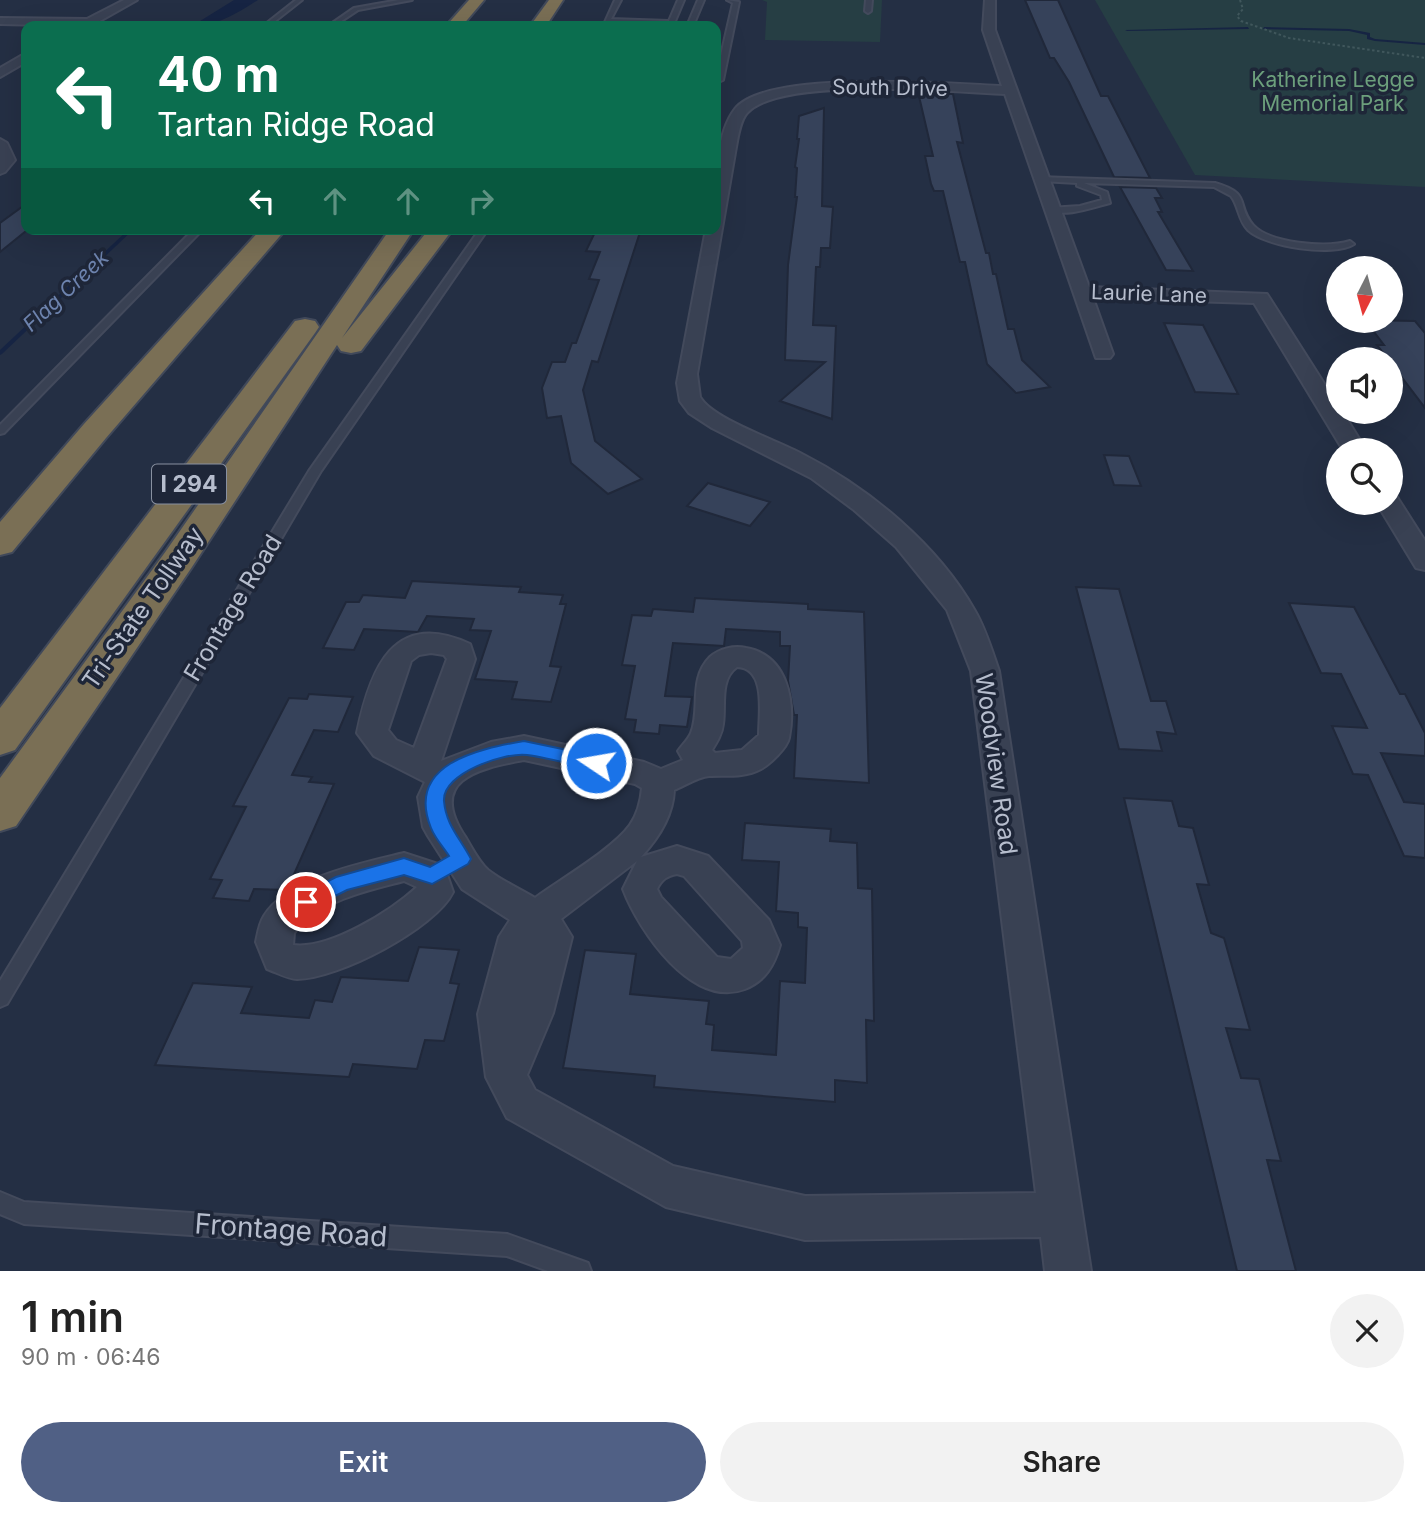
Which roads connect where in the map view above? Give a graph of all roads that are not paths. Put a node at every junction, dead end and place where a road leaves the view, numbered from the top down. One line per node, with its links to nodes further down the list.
1 (132, 0): 14 (street)
2 (299, 0): 15 (lane)
3 (409, 0): 16 (lane)
4 (477, 0): 17 (highway)
5 (556, 0): 18 (highway)
6 (618, 0): 19 (lane)
7 (681, 0): 20 (lane)
8 (701, 0): 21 (lane)
9 (730, 0): 23 (lane)
10 (869, 0): 12 (lane)
11 (990, 0): 26 (street, Laurie Lane)
12 (867, 11)
13 (0, 21): 22 (street)
14 (93, 21)
15 (272, 21)
16 (337, 21)
17 (458, 21)
18 (541, 21)
19 (608, 21)
20 (671, 21)
21 (693, 21)
22 (21, 22)
23 (721, 52)
24 (21, 60): 25 (street)
25 (0, 73)
26 (1010, 90): 27 (street, South Drive); 30 (street, Laurie Lane)
27 (770, 93): 32 (street, Woodview Road)
28 (0, 143): 29 (street)
29 (0, 169)
30 (1041, 179): 31 (lane); 33 (street, Laurie Lane)
31 (1070, 179): 33 (lane); 42 (lane)
32 (721, 197)
33 (1053, 210): 43 (street, Laurie Lane)
34 (193, 235): 45 (lane)
35 (244, 235): 46 (highway)
36 (269, 235): 46 (highway)
37 (374, 235): 52 (highway, Tri-State Tollway / I 294)
38 (398, 235): 50 (highway, Tri-State Tollway / I 294)
39 (435, 235): 50 (highway)
40 (480, 235): 57 (lane, Frontage Road)
41 (713, 235): 59 (street, Woodview Road)
42 (1350, 244)
43 (1081, 292): 44 (street); 47 (street, Laurie Lane)
44 (1103, 354)
45 (0, 431)
46 (94, 431): 49 (highway)
47 (1348, 438)
48 (1396, 515): 51 (street)
49 (0, 544)
50 (179, 559): 55 (highway, Tri-State Tollway / I 294)
51 (1425, 562)
52 (0, 739)
53 (706, 764): 54 (street)
54 (658, 783): 56 (street); 56 (street)
55 (0, 813)
56 (536, 917): 59 (street)
57 (0, 998)
58 (0, 1203): 60 (lane, Frontage Road)
59 (1059, 1215): 61 (street, Woodview Road)
60 (580, 1271)
61 (1068, 1271)

